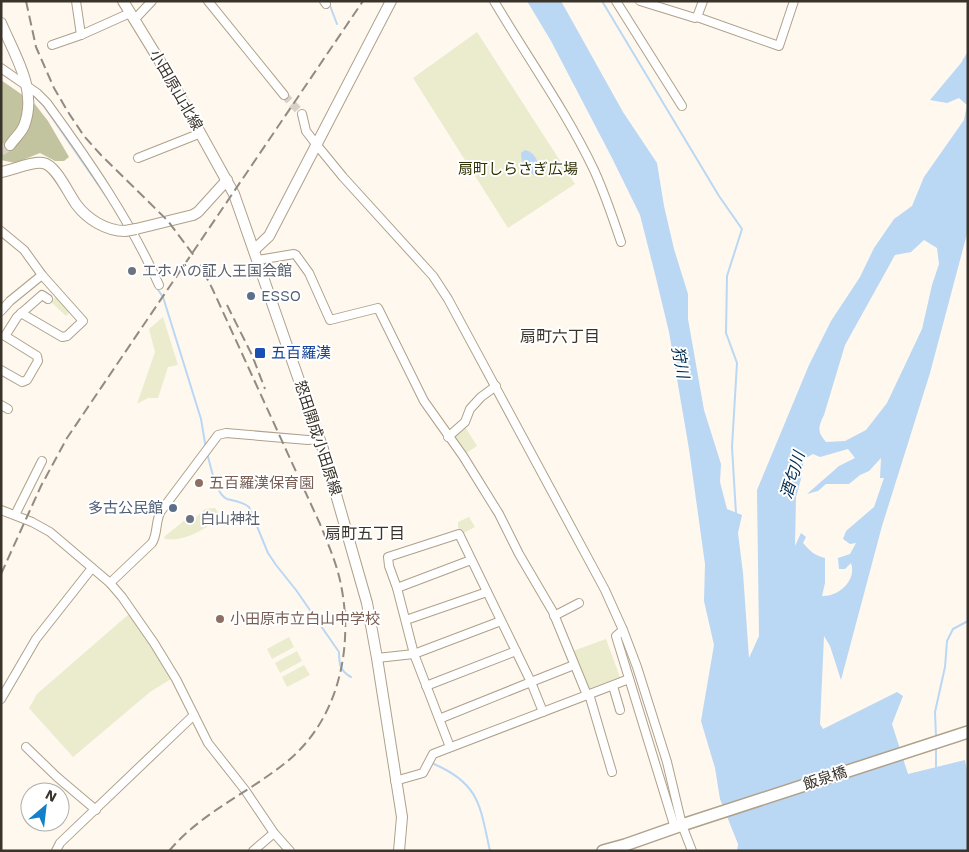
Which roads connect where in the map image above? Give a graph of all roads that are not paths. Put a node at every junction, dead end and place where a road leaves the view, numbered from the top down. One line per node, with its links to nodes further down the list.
1 (76, 1): 14 (street)
2 (122, 1): 11 (main road, 小田原山北線)
3 (152, 1): 11 (street)
4 (208, 1): 17 (street)
5 (494, 1): 27 (street)
6 (616, 1): 18 (street)
7 (640, 1): 12 (street)
8 (703, 1): 12 (street)
9 (794, 1): 12 (street)
10 (388, 3): 21 (main road)
11 (132, 16): 14 (street); 20 (main road, 小田原山北線)
12 (697, 18)
13 (1, 23): 22 (main road)
14 (81, 35): 15 (street)
15 (52, 45)
16 (1, 68): 30 (street)
17 (284, 95)
18 (682, 106)
19 (302, 114): 21 (street)
20 (201, 133): 23 (street); 25 (main road, 小田原山北線)
21 (316, 144): 28 (main road); 36 (street)
22 (10, 145)
23 (138, 158)
24 (1, 172): 25 (main road, bridge)
25 (227, 180): 28 (main road, 小田原山北線)
26 (1, 232): 29 (street)
27 (621, 242)
28 (256, 255): 37 (street); 38 (main road, 怒田開成小田原線)
29 (42, 275): 32 (street); 33 (street)
30 (159, 285)
31 (48, 299): 33 (street)
32 (1, 311)
33 (21, 313): 34 (street)
34 (3, 335): 35 (street)
35 (1, 370)
36 (496, 386): 37 (street); 51 (street)
37 (448, 437): 48 (street)
38 (318, 439): 44 (street); 54 (main road, 怒田開成小田原線)
39 (42, 460): 41 (street)
40 (1, 510): 41 (street)
41 (15, 515): 43 (street)
42 (471, 560): 45 (street); 45 (street); 46 (street)
43 (92, 568): 44 (street); 61 (street)
44 (110, 584): 64 (street)
45 (398, 588): 49 (street)
46 (487, 592): 49 (street); 50 (street)
47 (579, 603): 48 (street)
48 (554, 616): 55 (street)
49 (406, 620): 53 (street)
50 (501, 621): 52 (street); 53 (street)
51 (623, 630): 56 (street); 72 (street)
52 (516, 651): 57 (street); 58 (street)
53 (414, 654): 54 (street); 58 (street)
54 (377, 658): 70 (main road, 怒田開成小田原線)
55 (574, 665): 57 (street); 60 (street)
56 (629, 679): 59 (street); 72 (street)
57 (531, 682): 63 (street); 65 (street)
58 (426, 686): 65 (street)
59 (613, 686): 60 (street); 62 (street)
60 (588, 694): 63 (street); 69 (street)
61 (1, 699)
62 (620, 710)
63 (543, 712): 68 (street)
64 (194, 714): 71 (street); 73 (street)
65 (439, 719): 68 (street)
66 (968, 732): 72 (highway, 飯泉橋)
67 (26, 747): 71 (street)
68 (450, 747): 70 (street)
69 (612, 772)
70 (395, 780): 77 (main road, 怒田開成小田原線)
71 (96, 810): 74 (street)
72 (679, 826): 78 (highway, 飯泉橋); 79 (street)
73 (274, 833): 75 (street); 76 (street)
74 (56, 851)
75 (253, 851)
76 (290, 851)
77 (399, 851)
78 (603, 851)
79 (692, 851)

